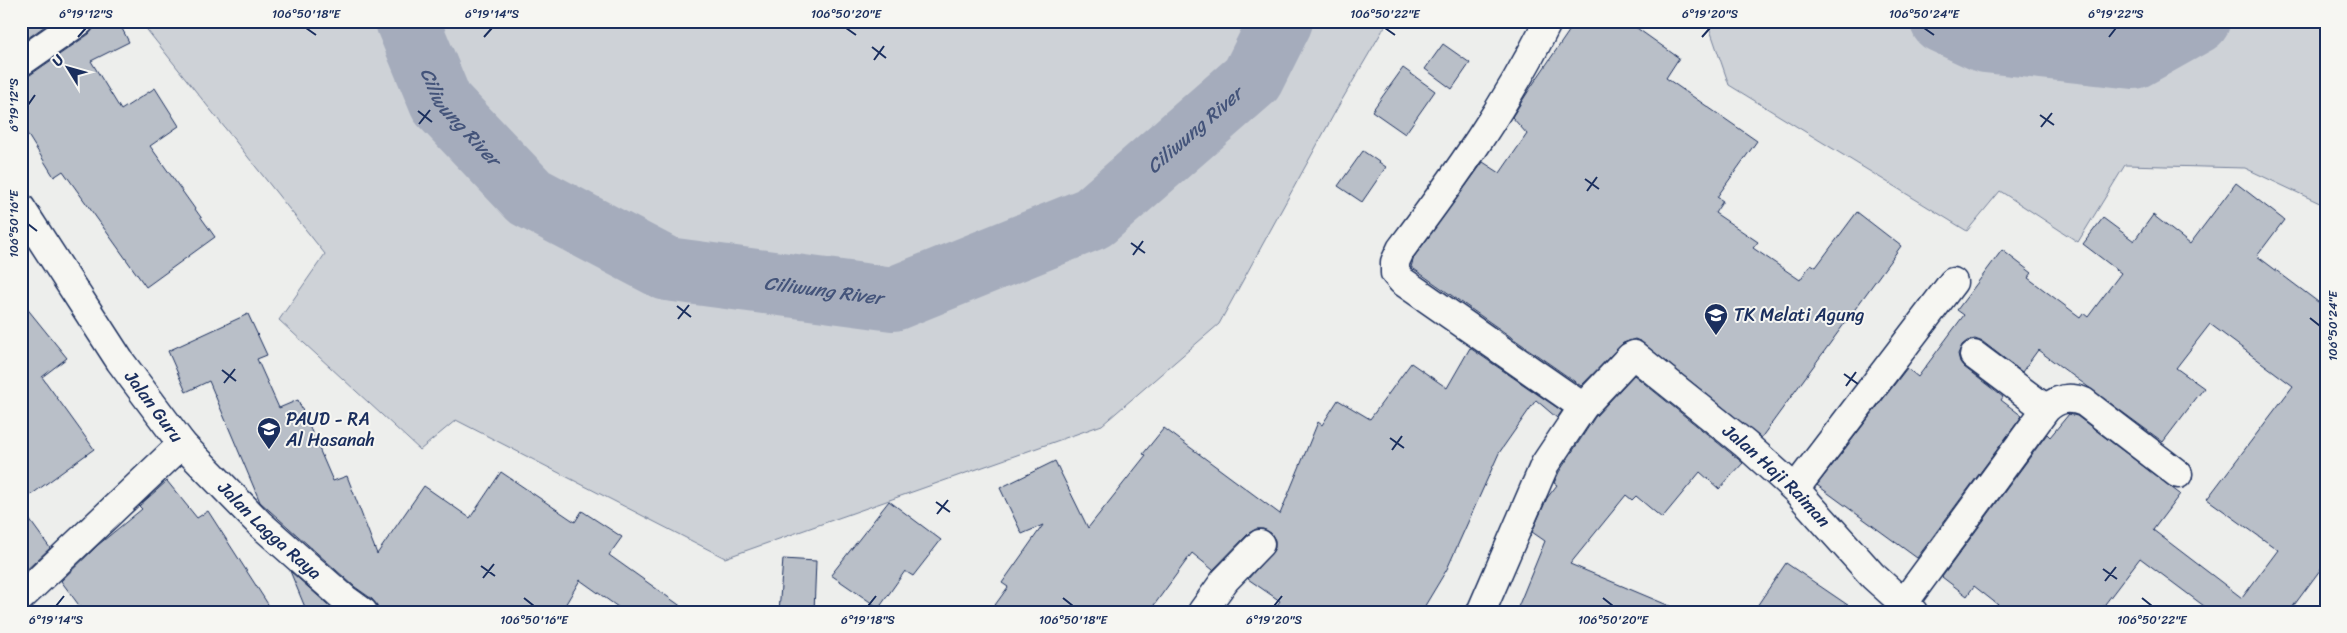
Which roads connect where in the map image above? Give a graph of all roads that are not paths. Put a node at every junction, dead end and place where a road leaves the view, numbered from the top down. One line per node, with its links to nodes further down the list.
1 (80, 21): 3 (street)
2 (1548, 21): 7 (street)
3 (21, 62)
4 (21, 208): 9 (street, Jalan Guru)
5 (1953, 282): 11 (street)
6 (1974, 354): 8 (street)
7 (1583, 407): 11 (street, Jalan Haji Raiman); 17 (street)
8 (2046, 408): 10 (street); 14 (street)
9 (182, 444): 13 (street, Jalan Guru); 15 (street, Jalan Lagga Raya)
10 (2178, 474)
11 (1795, 489): 14 (street, Jalan Haji Raiman)
12 (1260, 544): 16 (street)
13 (21, 597)
14 (1908, 608)
15 (363, 612)
16 (1202, 612)
17 (1481, 612)

